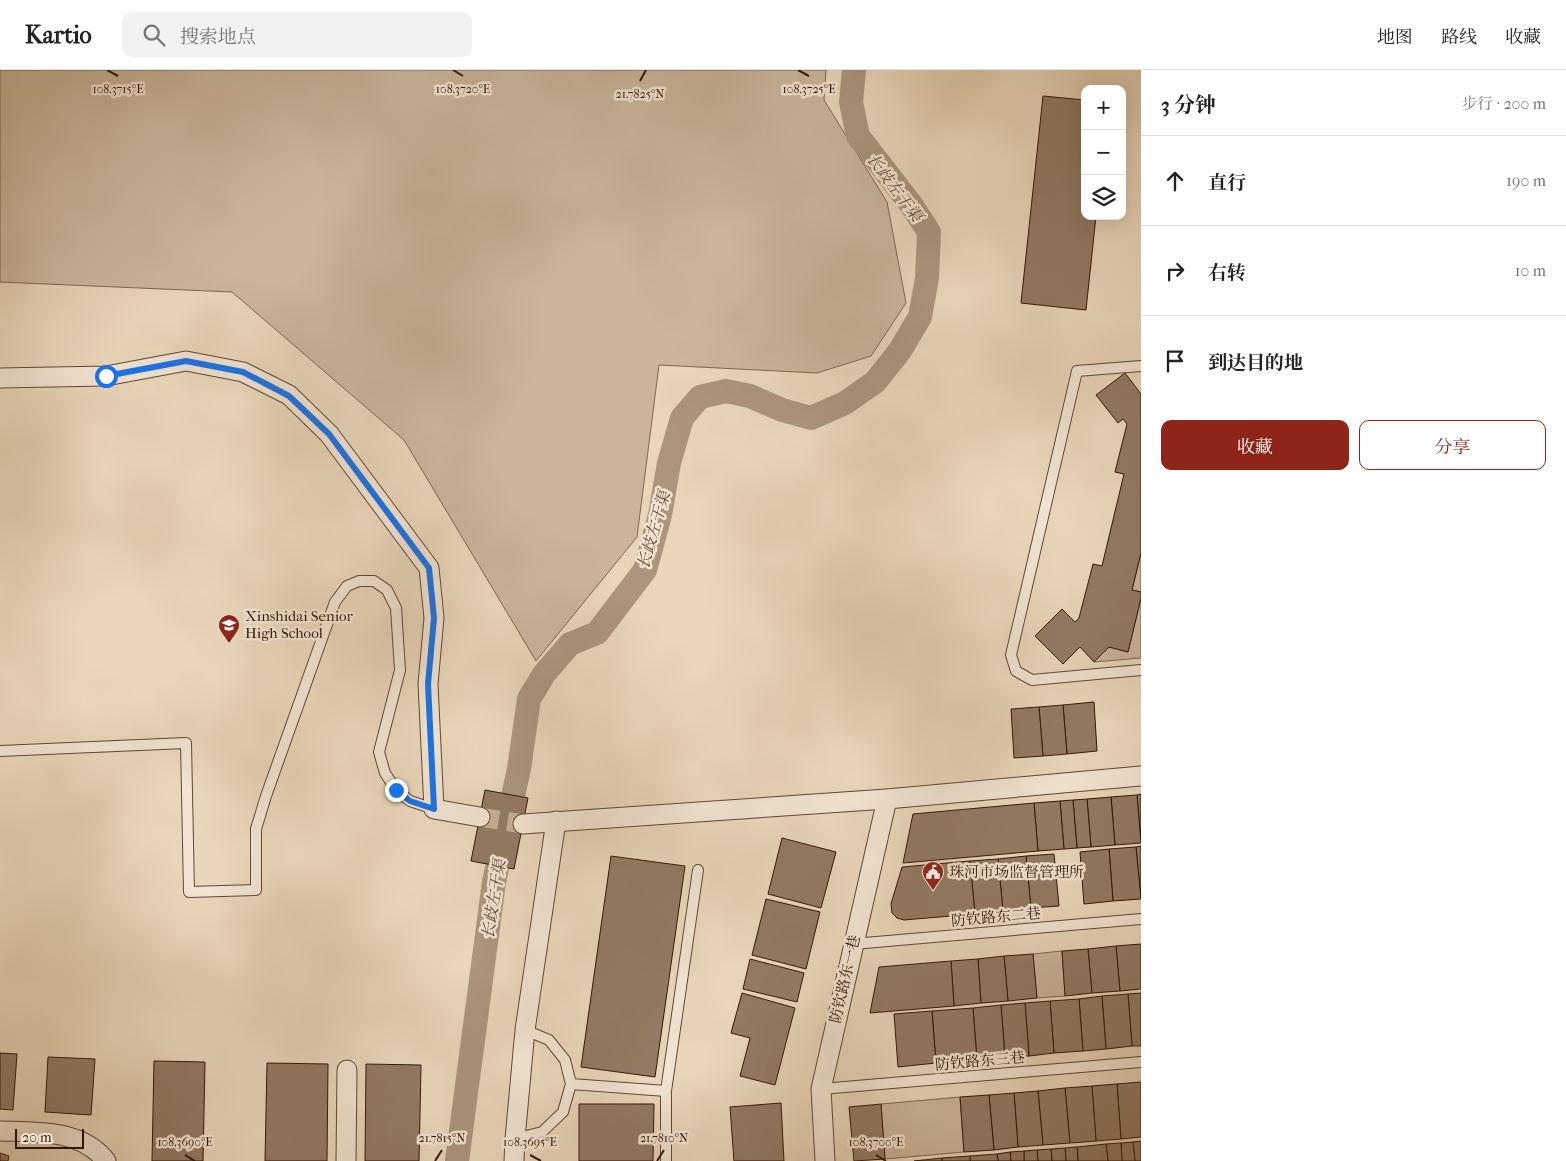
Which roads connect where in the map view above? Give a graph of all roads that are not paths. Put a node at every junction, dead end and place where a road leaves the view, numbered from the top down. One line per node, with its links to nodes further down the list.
1 (1141, 366): 3 (lane)
2 (0, 378): 7 (street)
3 (1141, 670)
4 (0, 751): 7 (lane)
5 (1141, 776): 6 (street)
6 (887, 799): 9 (street); 13 (street, 防钦路东一巷)
7 (434, 809): 8 (street)
8 (480, 817)
9 (556, 821): 10 (street); 14 (street)
10 (523, 824)
11 (698, 870): 19 (lane)
12 (1141, 919): 13 (lane, 防钦路东二巷)
13 (853, 944): 18 (street, 防钦路东一巷)
14 (525, 1030): 17 (lane); 21 (street)
15 (1141, 1062): 18 (lane, 防钦路东三巷)
16 (347, 1070): 23 (street)
17 (571, 1084): 19 (lane); 21 (lane)
18 (821, 1089): 26 (street, 防钦路东一巷)
19 (666, 1092): 25 (lane)
20 (0, 1130): 22 (street)
21 (515, 1139): 24 (street)
22 (106, 1161)
23 (346, 1161)
24 (514, 1161)
25 (666, 1161)
26 (825, 1161)

